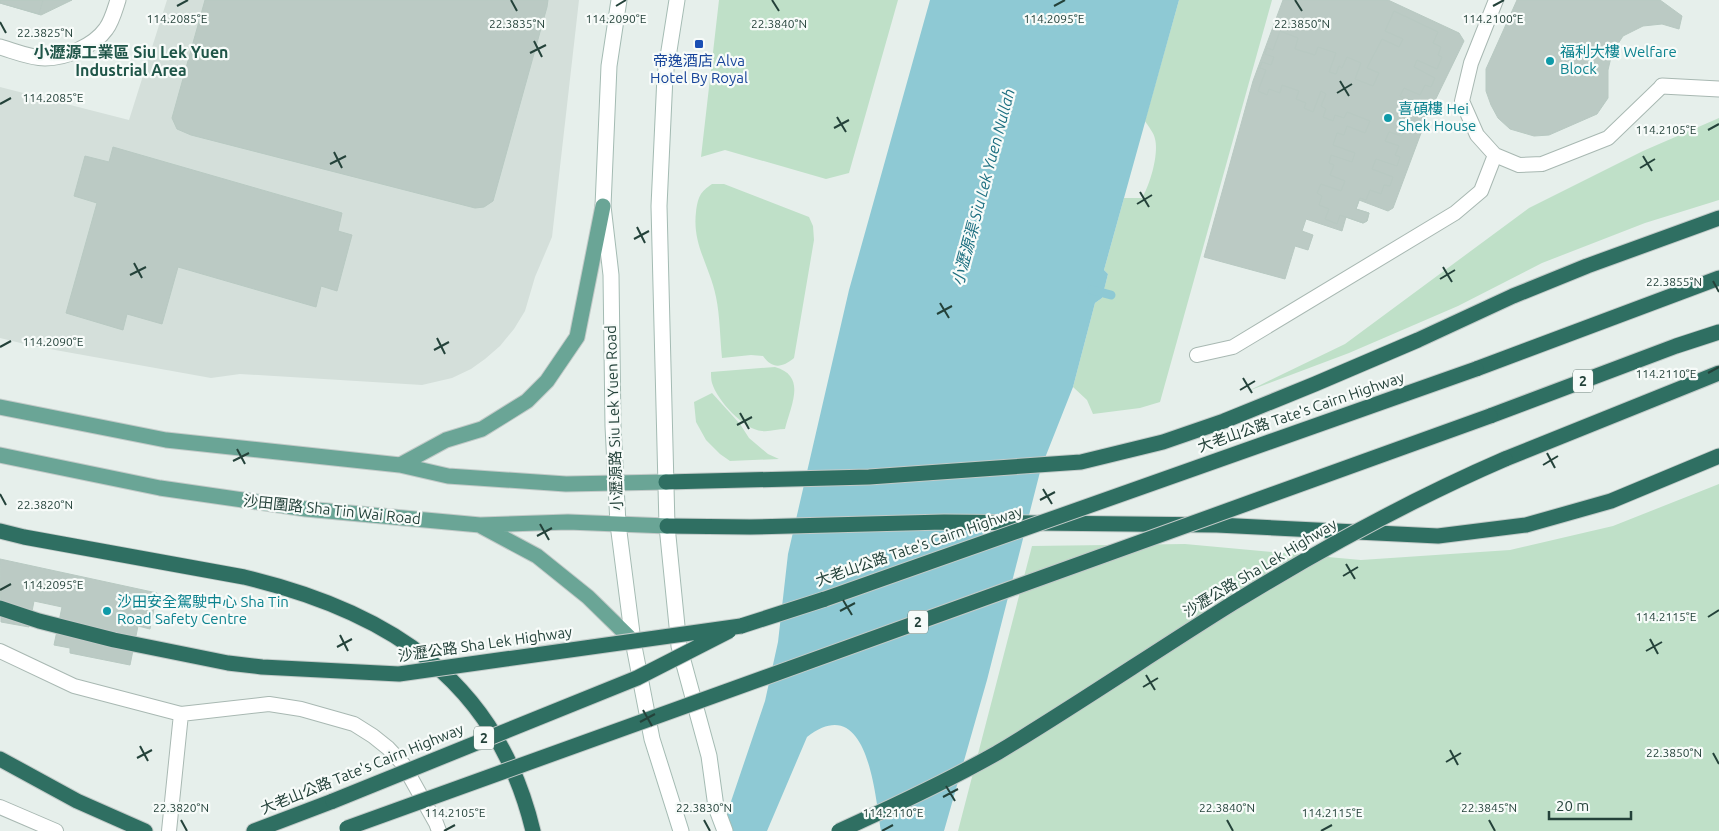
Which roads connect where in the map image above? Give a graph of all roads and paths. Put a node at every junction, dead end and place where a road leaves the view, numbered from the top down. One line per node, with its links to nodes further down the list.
1 (118, 0): 5 (main road)
2 (619, 0): 9 (main road, 小瀝源路 Siu Lek Yuen Road)
3 (677, 0): 19 (main road)
4 (1496, 0): 8 (lane)
5 (0, 47)
6 (1662, 86): 7 (main road); 8 (lane)
7 (1719, 89)
8 (1495, 155): 13 (lane)
9 (603, 206): 18 (main road); 20 (main road, 小瀝源路 Siu Lek Yuen Road)
10 (1719, 218): 19 (highway)
11 (1719, 278): 26 (highway, 大老山公路 Tate's Cairn Highway / 2, bridge)
12 (1719, 332): 36 (highway, 2, bridge)
13 (1197, 355)
14 (1719, 373): 41 (highway, 沙瀝公路 Sha Lek Highway, bridge)
15 (0, 407): 18 (main road)
16 (0, 455): 22 (main road, 沙田圍路 Sha Tin Wai Road)
17 (1719, 456): 23 (highway, bridge)
18 (400, 465): 20 (main road)
19 (666, 482): 20 (main road); 23 (main road)
20 (615, 483): 21 (main road, 小瀝源路 Siu Lek Yuen Road)
21 (618, 524): 22 (main road, 沙田圍路 Sha Tin Wai Road); 23 (main road, 沙田圍路 Sha Tin Wai Road); 27 (main road, 小瀝源路 Siu Lek Yuen Road)
22 (480, 525): 27 (main road)
23 (667, 526): 40 (main road)
24 (0, 531): 38 (highway)
25 (0, 608): 26 (highway, 沙瀝公路 Sha Lek Highway, bridge)
26 (740, 626): 35 (highway, 大老山公路 Tate's Cairn Highway / 2, bridge)
27 (633, 641): 39 (main road, 小瀝源路 Siu Lek Yuen Road)
28 (0, 651): 29 (lane)
29 (180, 714): 34 (lane); 37 (lane)
30 (0, 759): 33 (highway)
31 (0, 807): 32 (lane)
32 (56, 831)
33 (145, 831)
34 (169, 831)
35 (254, 831)
36 (340, 831)
37 (439, 831)
38 (533, 831)
39 (681, 831)
40 (725, 831)
41 (839, 831)

